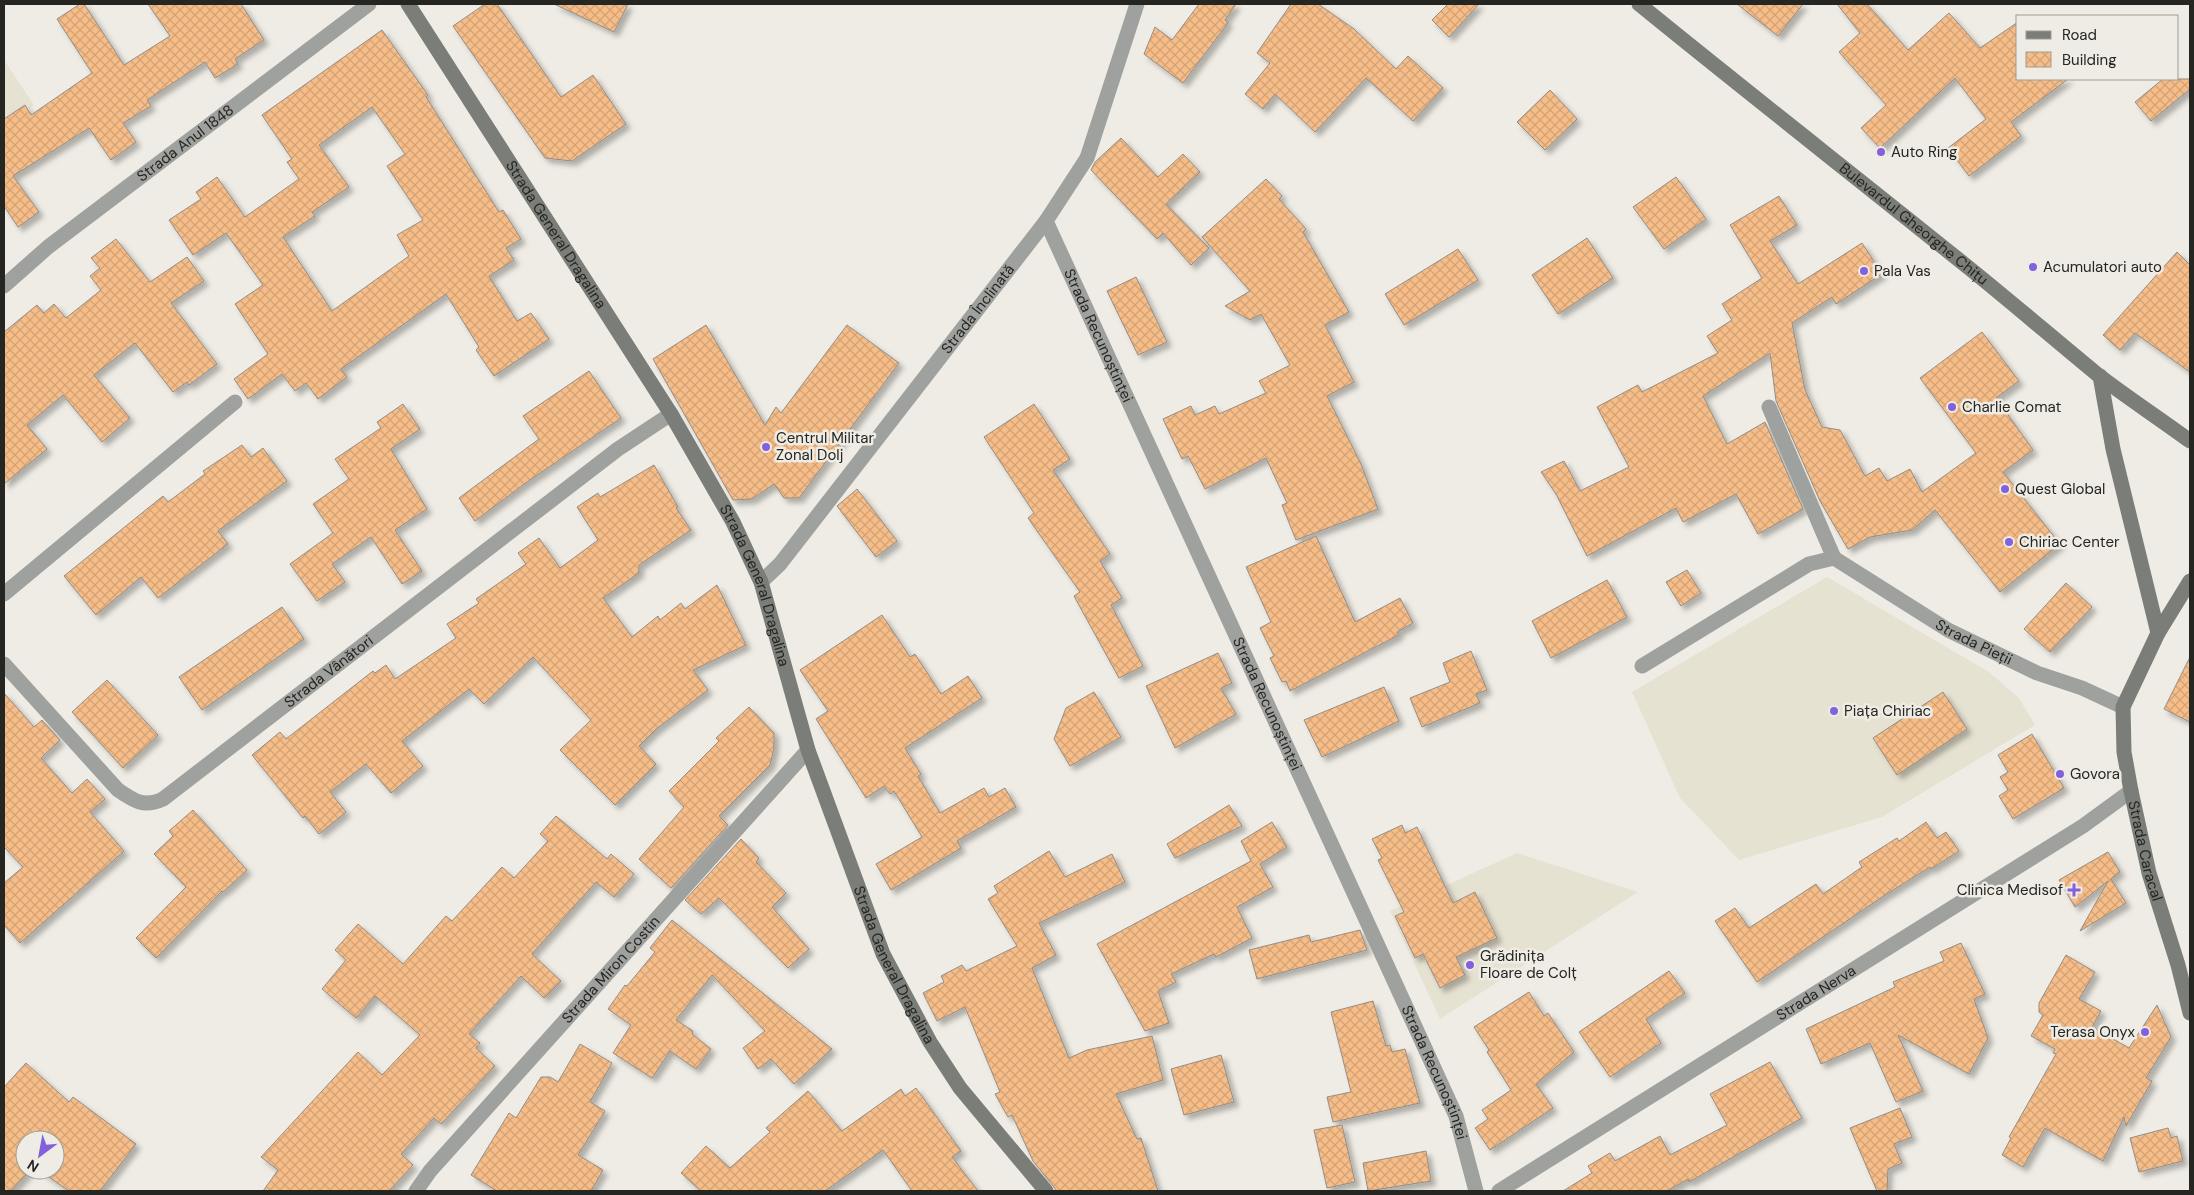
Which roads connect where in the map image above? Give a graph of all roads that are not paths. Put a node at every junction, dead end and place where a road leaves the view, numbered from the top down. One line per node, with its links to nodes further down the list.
1 (369, 4): 6 (street, Strada Anul 1848)
2 (408, 4): 10 (main road, Strada General Dragalina)
3 (1137, 4): 5 (street, Strada Înclinată)
4 (1640, 4): 7 (main road, Bulevardul Gheorghe Chițu)
5 (1046, 221): 14 (street, Strada Înclinată); 26 (street, Strada Recunoștinței)
6 (4, 286)
7 (2100, 376): 11 (main road, Bulevardul Gheorghe Chițu); 16 (main road)
8 (235, 402): 15 (street)
9 (1769, 406): 12 (street)
10 (671, 414): 14 (main road, Strada General Dragalina); 17 (street, Strada Vânători)
11 (2190, 441)
12 (1834, 558): 18 (street); 19 (street, Strada Pieții)
13 (2190, 581): 16 (main road, Strada Caracal)
14 (760, 582): 20 (main road, Strada General Dragalina)
15 (4, 594)
16 (2158, 633): 19 (main road, Strada Caracal)
17 (4, 664)
18 (1642, 666)
19 (2123, 707): 21 (main road, Strada Caracal)
20 (808, 750): 24 (street, Strada Miron Costin); 25 (main road, Strada General Dragalina)
21 (2130, 791): 22 (main road, Strada Caracal); 27 (street, Strada Nerva)
22 (2184, 964): 23 (main road, Strada Caracal)
23 (2190, 1013)
24 (416, 1191)
25 (1046, 1191)
26 (1476, 1191)
27 (1499, 1191)

